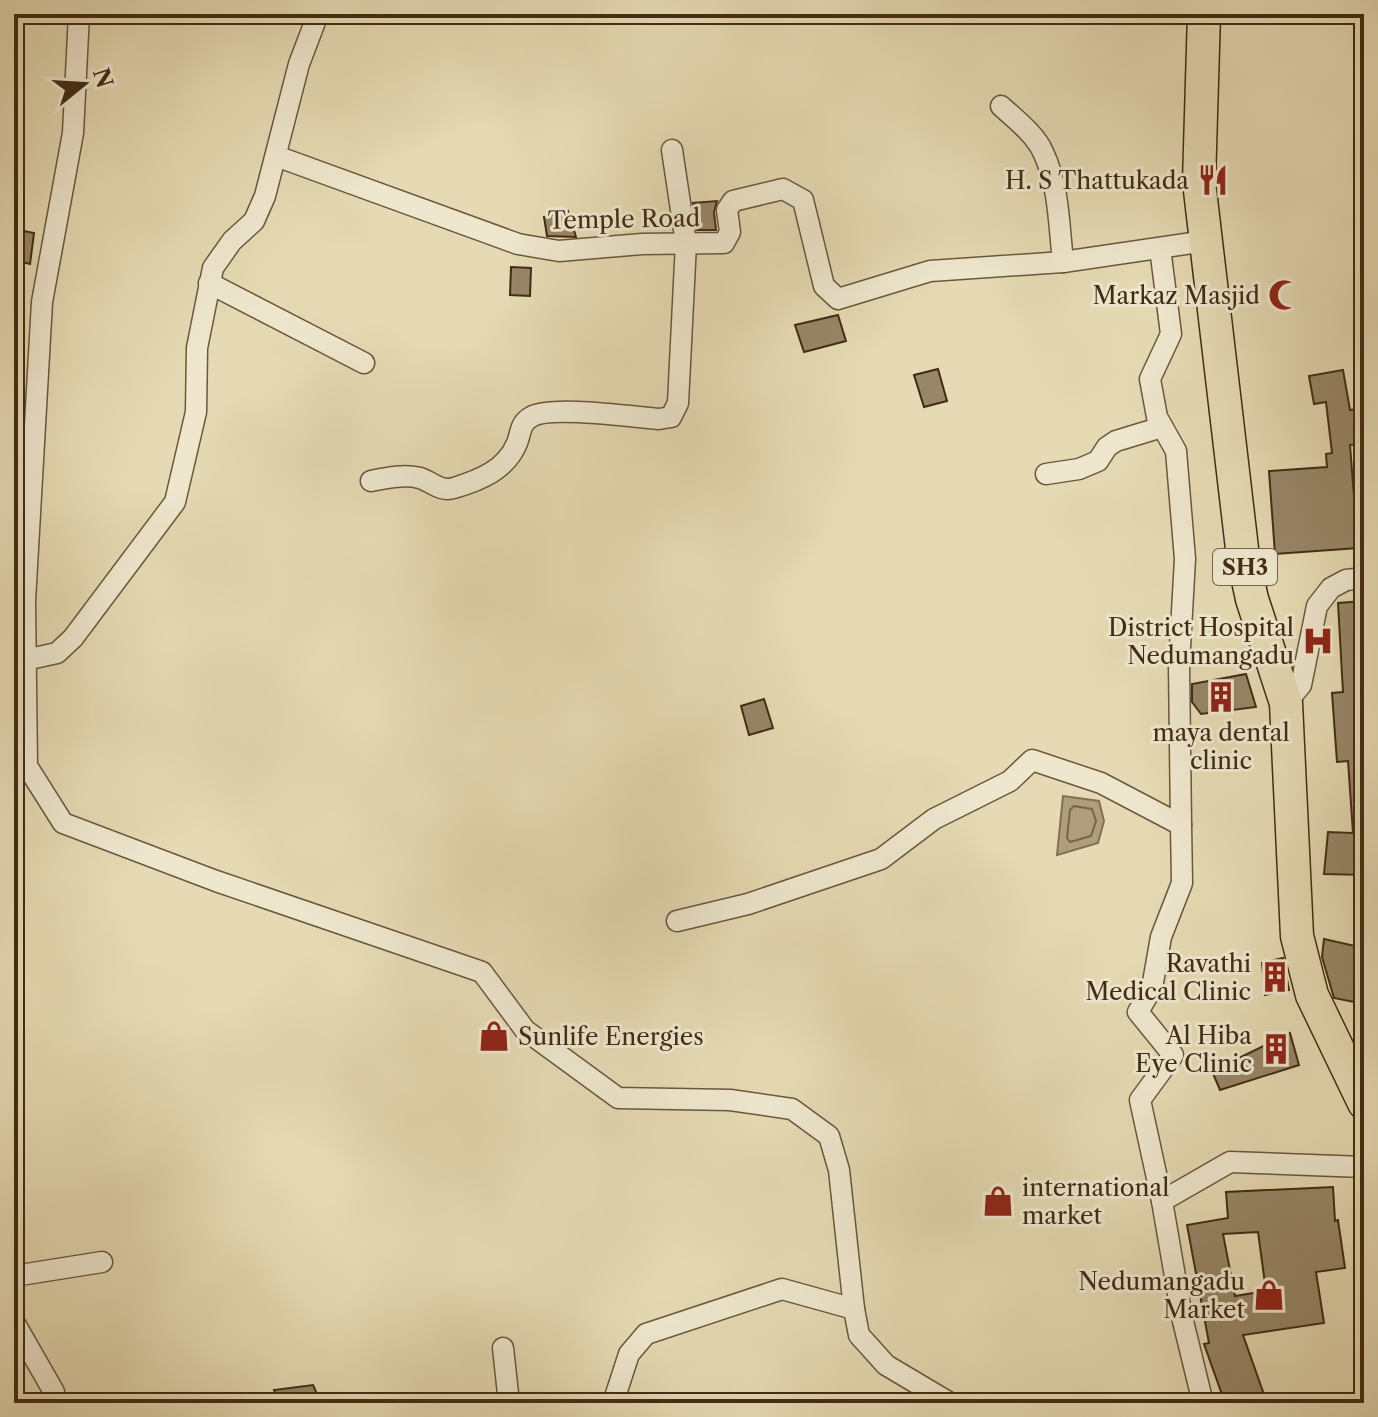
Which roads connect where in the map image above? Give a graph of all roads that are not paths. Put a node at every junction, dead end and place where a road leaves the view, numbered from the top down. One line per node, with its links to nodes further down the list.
1 (79, 14): 16 (street)
2 (318, 14): 6 (street)
3 (1204, 14): 7 (main road, SH3)
4 (1001, 106): 10 (street)
5 (672, 150): 8 (street)
6 (276, 156): 8 (street, Temple Road); 11 (street)
7 (1206, 241): 9 (street, Temple Road); 19 (main road, SH3)
8 (686, 243): 10 (street, Temple Road); 15 (street)
9 (1160, 248): 10 (street, Temple Road); 13 (street)
10 (1063, 262)
11 (209, 283): 12 (street); 18 (street)
12 (364, 363)
13 (1162, 427): 14 (street); 21 (street)
14 (1046, 474)
15 (371, 481)
16 (22, 508): 18 (street)
17 (1364, 578): 19 (street)
18 (25, 660): 20 (street)
19 (1286, 703): 23 (main road, SH3)
20 (20, 770): 28 (street)
21 (1181, 825): 22 (street); 25 (street)
22 (677, 921)
23 (1364, 1103)
24 (1364, 1167): 25 (street)
25 (1162, 1201): 35 (street)
26 (102, 1262): 27 (street)
27 (14, 1276)
28 (854, 1309): 33 (street); 34 (street)
29 (14, 1322): 31 (street)
30 (503, 1348): 32 (street)
31 (53, 1403)
32 (509, 1403)
33 (613, 1403)
34 (950, 1403)
35 (1203, 1403)

